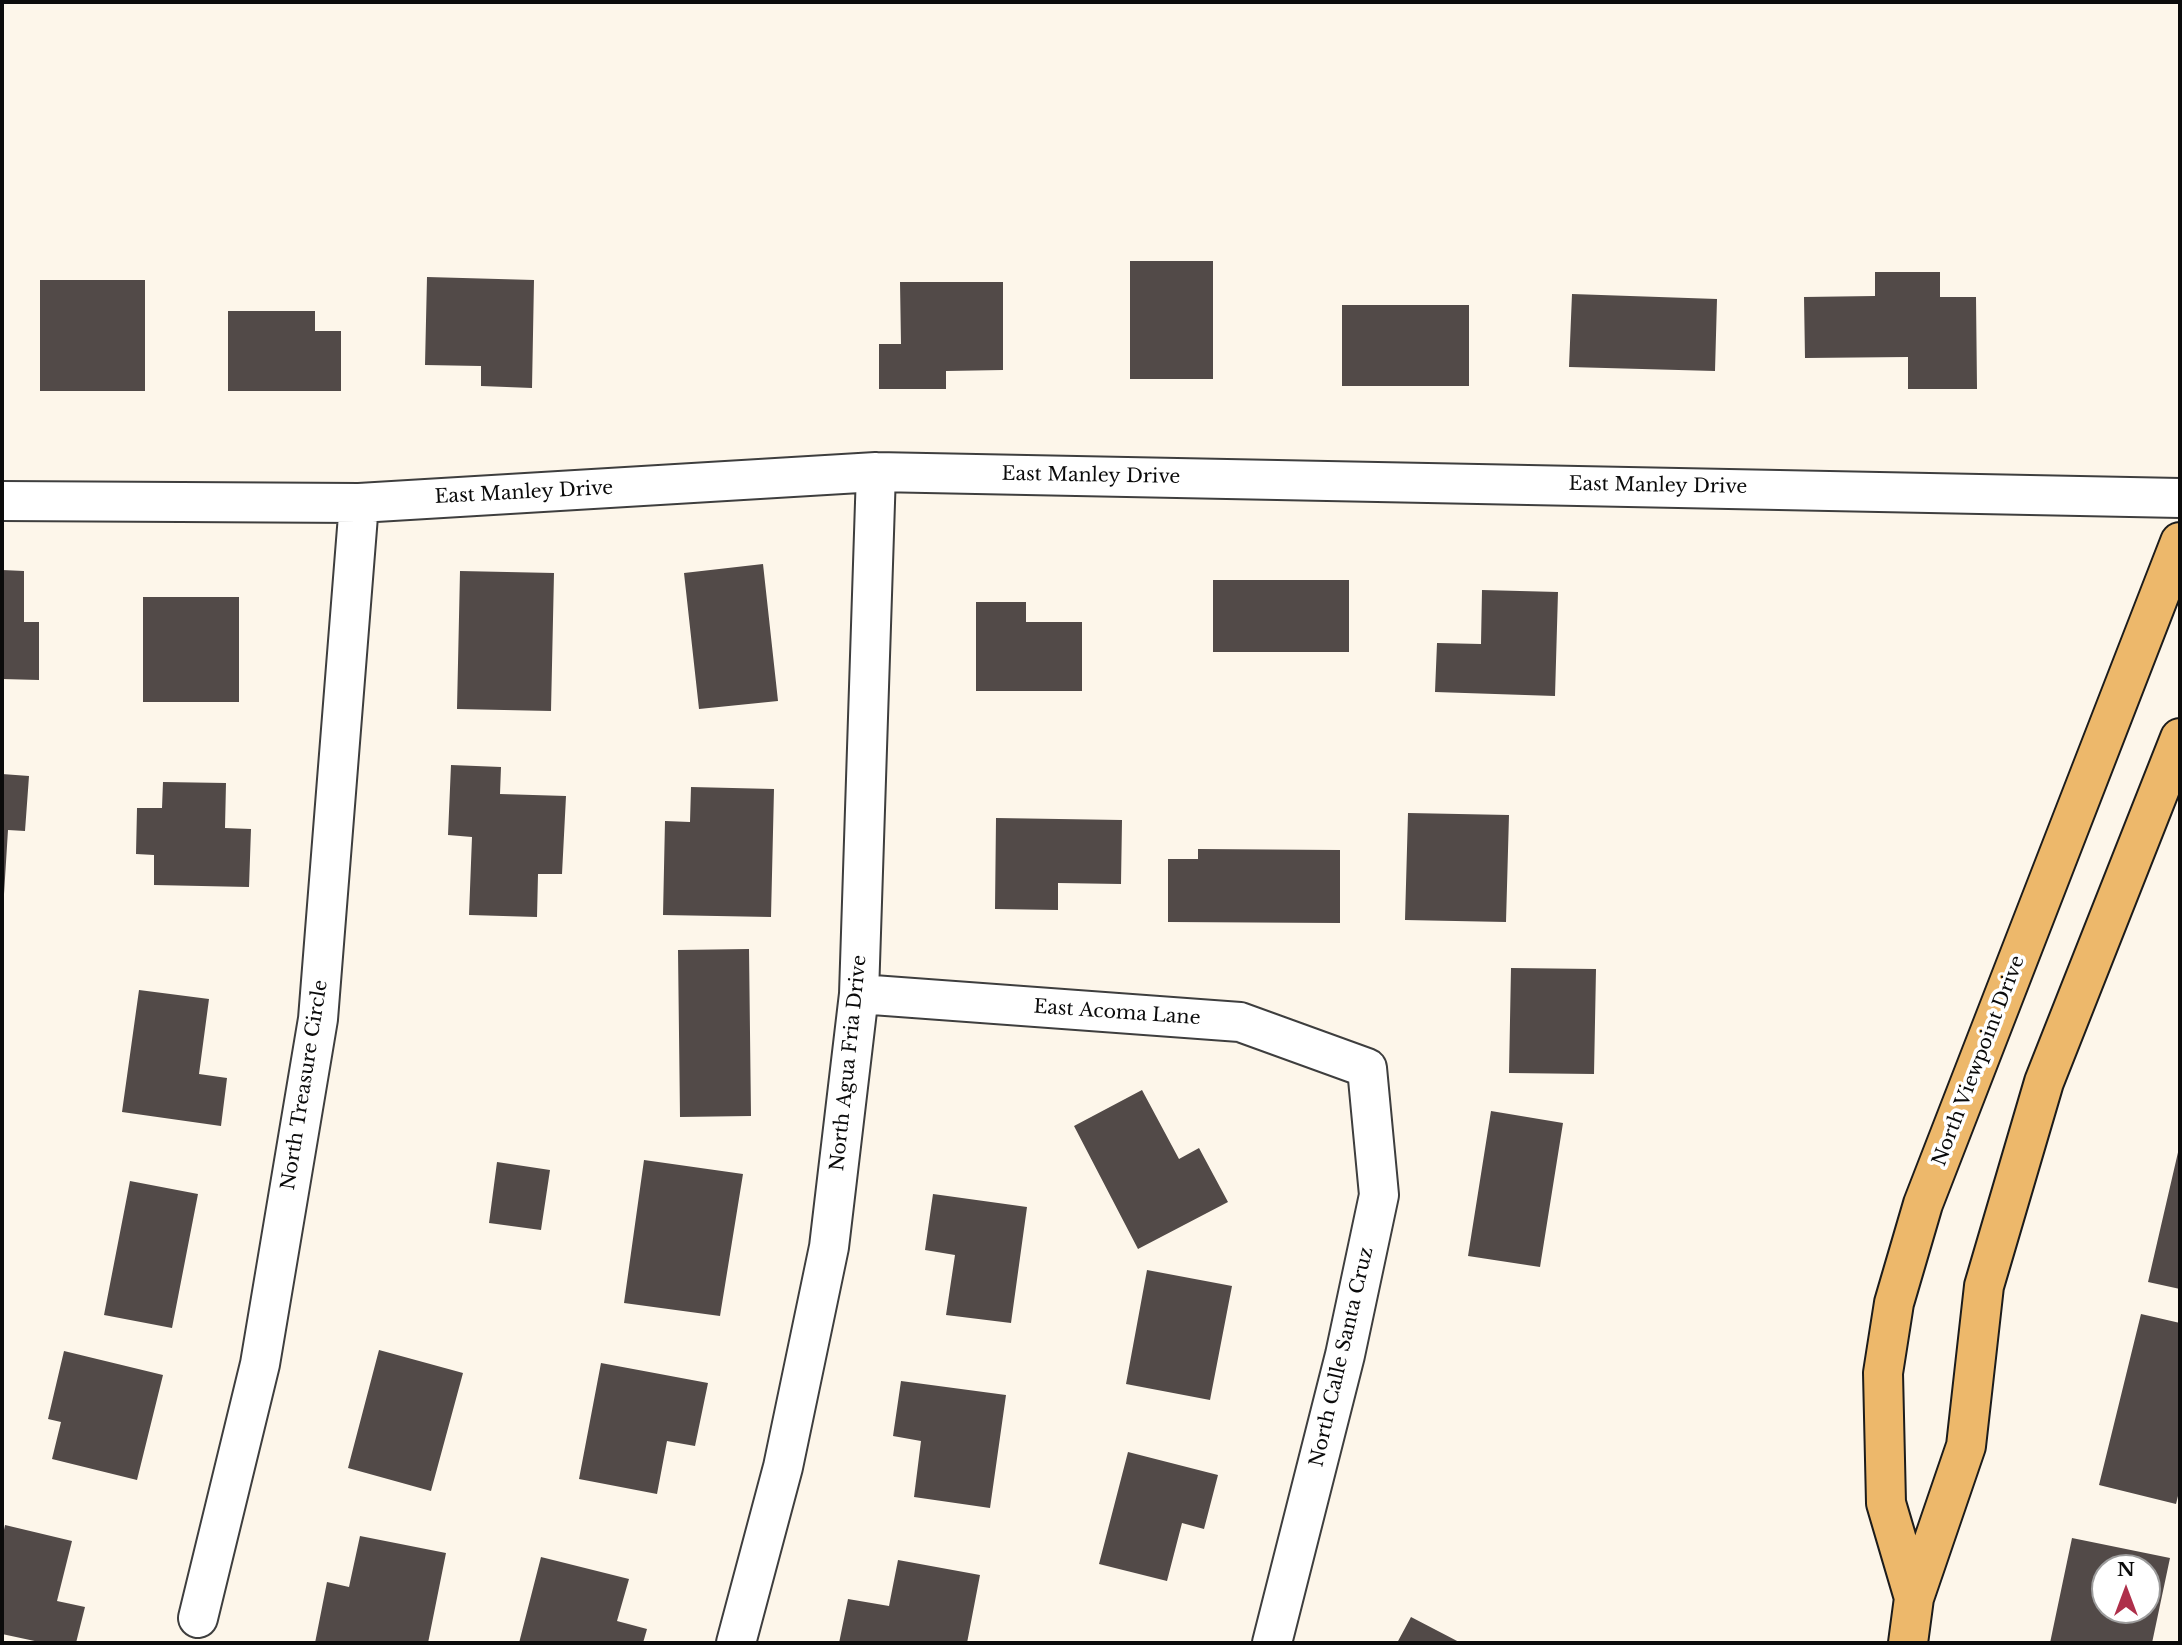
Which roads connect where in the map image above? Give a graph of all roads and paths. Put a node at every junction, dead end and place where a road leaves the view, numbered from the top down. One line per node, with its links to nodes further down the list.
1 (876, 472): 2 (street, East Manley Drive); 4 (street, East Manley Drive); 7 (street, North Agua Fria Drive)
2 (2180, 498)
3 (2, 501): 4 (street, East Manley Drive)
4 (359, 503): 10 (street, North Treasure Circle)
5 (2180, 542): 9 (main road, North Viewpoint Drive)
6 (2180, 738): 9 (main road, North Viewpoint Drive)
7 (859, 994): 8 (street, East Acoma Lane); 11 (street, North Agua Fria Drive)
8 (1367, 1068): 12 (street, North Calle Santa Cruz)
9 (1914, 1598): 13 (main road, North Viewpoint Drive)
10 (198, 1618)
11 (736, 1643)
12 (1272, 1643)
13 (1908, 1643)

